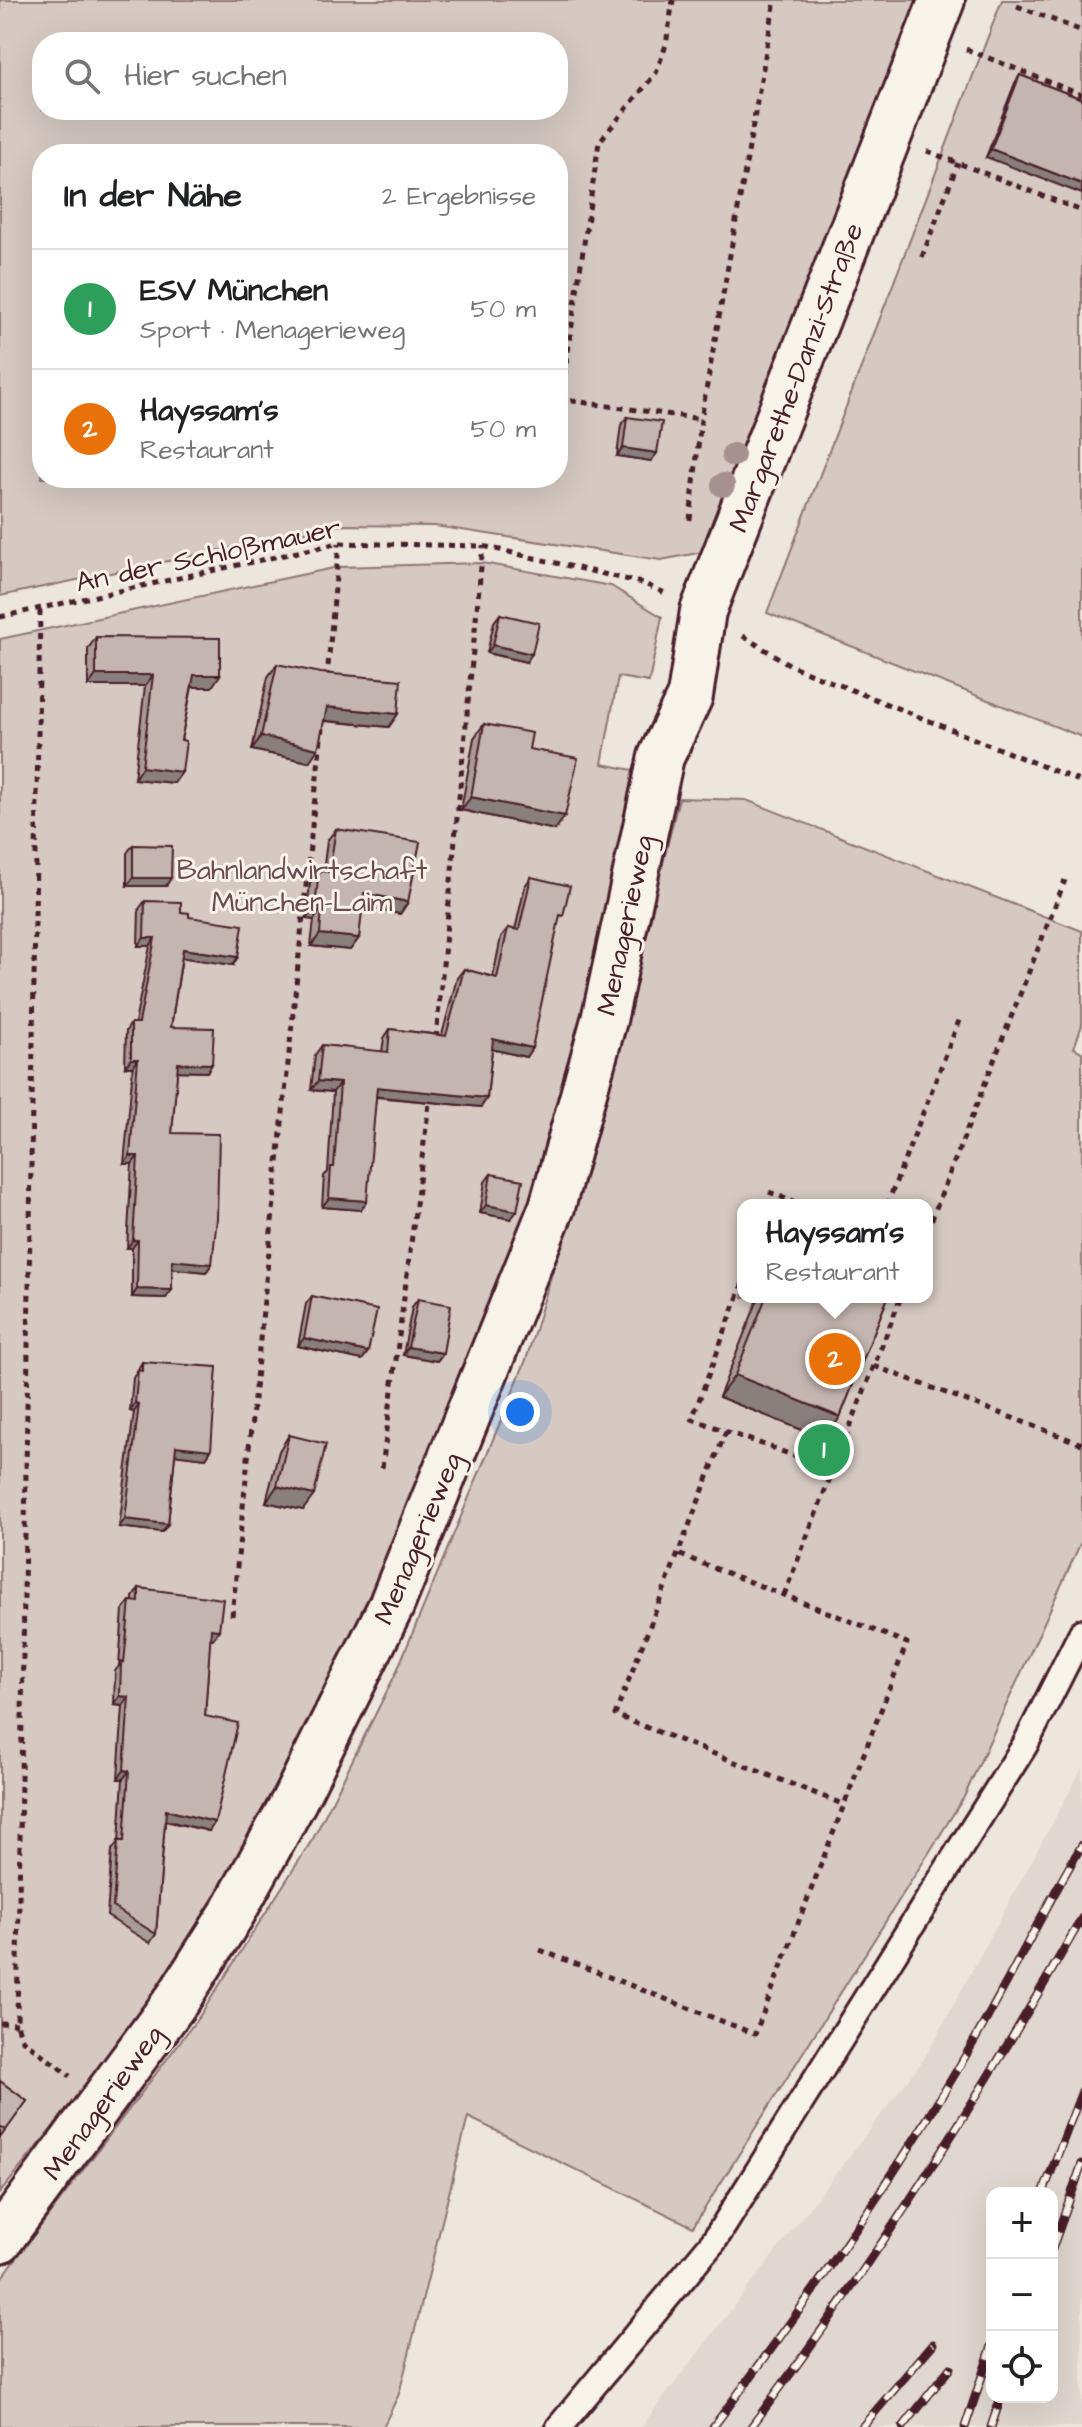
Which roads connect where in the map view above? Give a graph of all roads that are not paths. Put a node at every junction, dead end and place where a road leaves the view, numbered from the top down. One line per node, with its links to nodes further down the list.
1 (942, 0): 2 (street, Margarethe-Danzi-Straße)
2 (661, 757): 4 (street, Menagerieweg)
3 (1082, 1632): 5 (lane)
4 (0, 2240)
5 (559, 2427)

